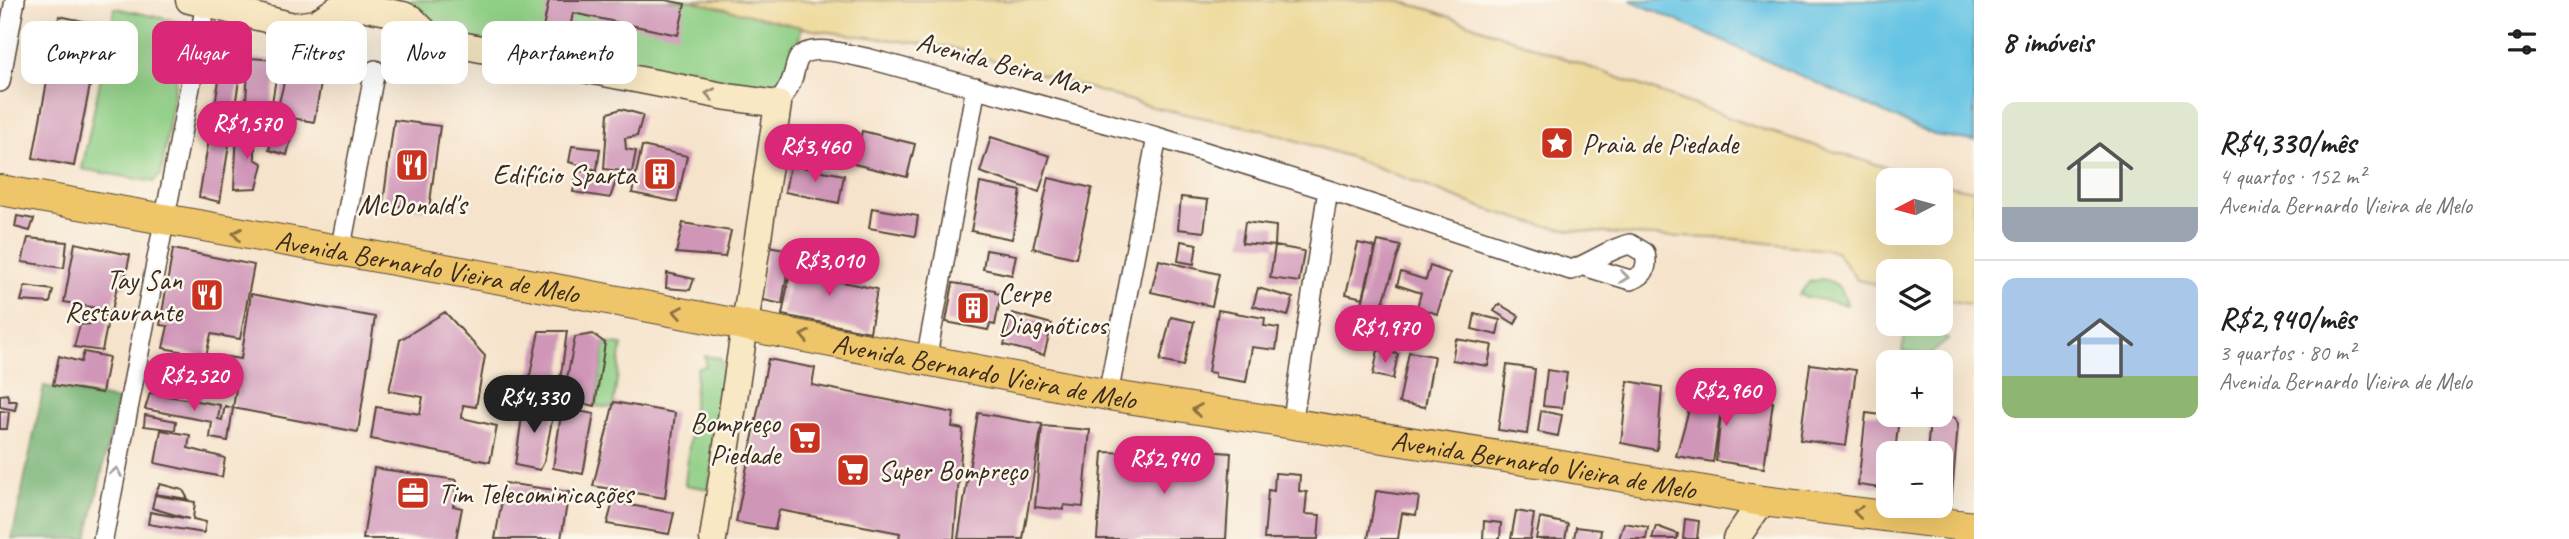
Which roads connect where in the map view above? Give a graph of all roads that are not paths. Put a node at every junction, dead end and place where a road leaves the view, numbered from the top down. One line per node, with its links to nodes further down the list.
1 (15, 0): 4 (street)
2 (198, 2): 6 (main road, one-way to 2); 10 (street)
3 (375, 70): 11 (street)
4 (0, 82)
5 (976, 88): 6 (street, Avenida Beira Mar); 7 (street, Avenida Beira Mar); 14 (street)
6 (778, 104): 13 (main road)
7 (1157, 137): 9 (street, Avenida Beira Mar); 15 (street)
8 (0, 190): 10 (main road, Avenida Bernardo Vieira de Melo)
9 (1328, 190): 12 (street, Avenida Beira Mar); 16 (street)
10 (165, 221): 11 (main road, Avenida Bernardo Vieira de Melo, one-way to 10); 19 (street, one-way to 10)
11 (341, 251): 13 (main road, Avenida Bernardo Vieira de Melo, one-way to 11)
12 (1584, 266)
13 (746, 324): 14 (main road, Avenida Bernardo Vieira de Melo, one-way to 13); 20 (main road)
14 (926, 361): 15 (main road, Avenida Bernardo Vieira de Melo)
15 (1108, 395): 16 (main road, Avenida Bernardo Vieira de Melo, one-way to 15)
16 (1293, 425): 17 (main road, Avenida Bernardo Vieira de Melo)
17 (1762, 501): 18 (main road, Avenida Bernardo Vieira de Melo, one-way to 17); 21 (main road)
18 (1974, 527)
19 (103, 539)
20 (713, 539)
21 (1736, 539)

